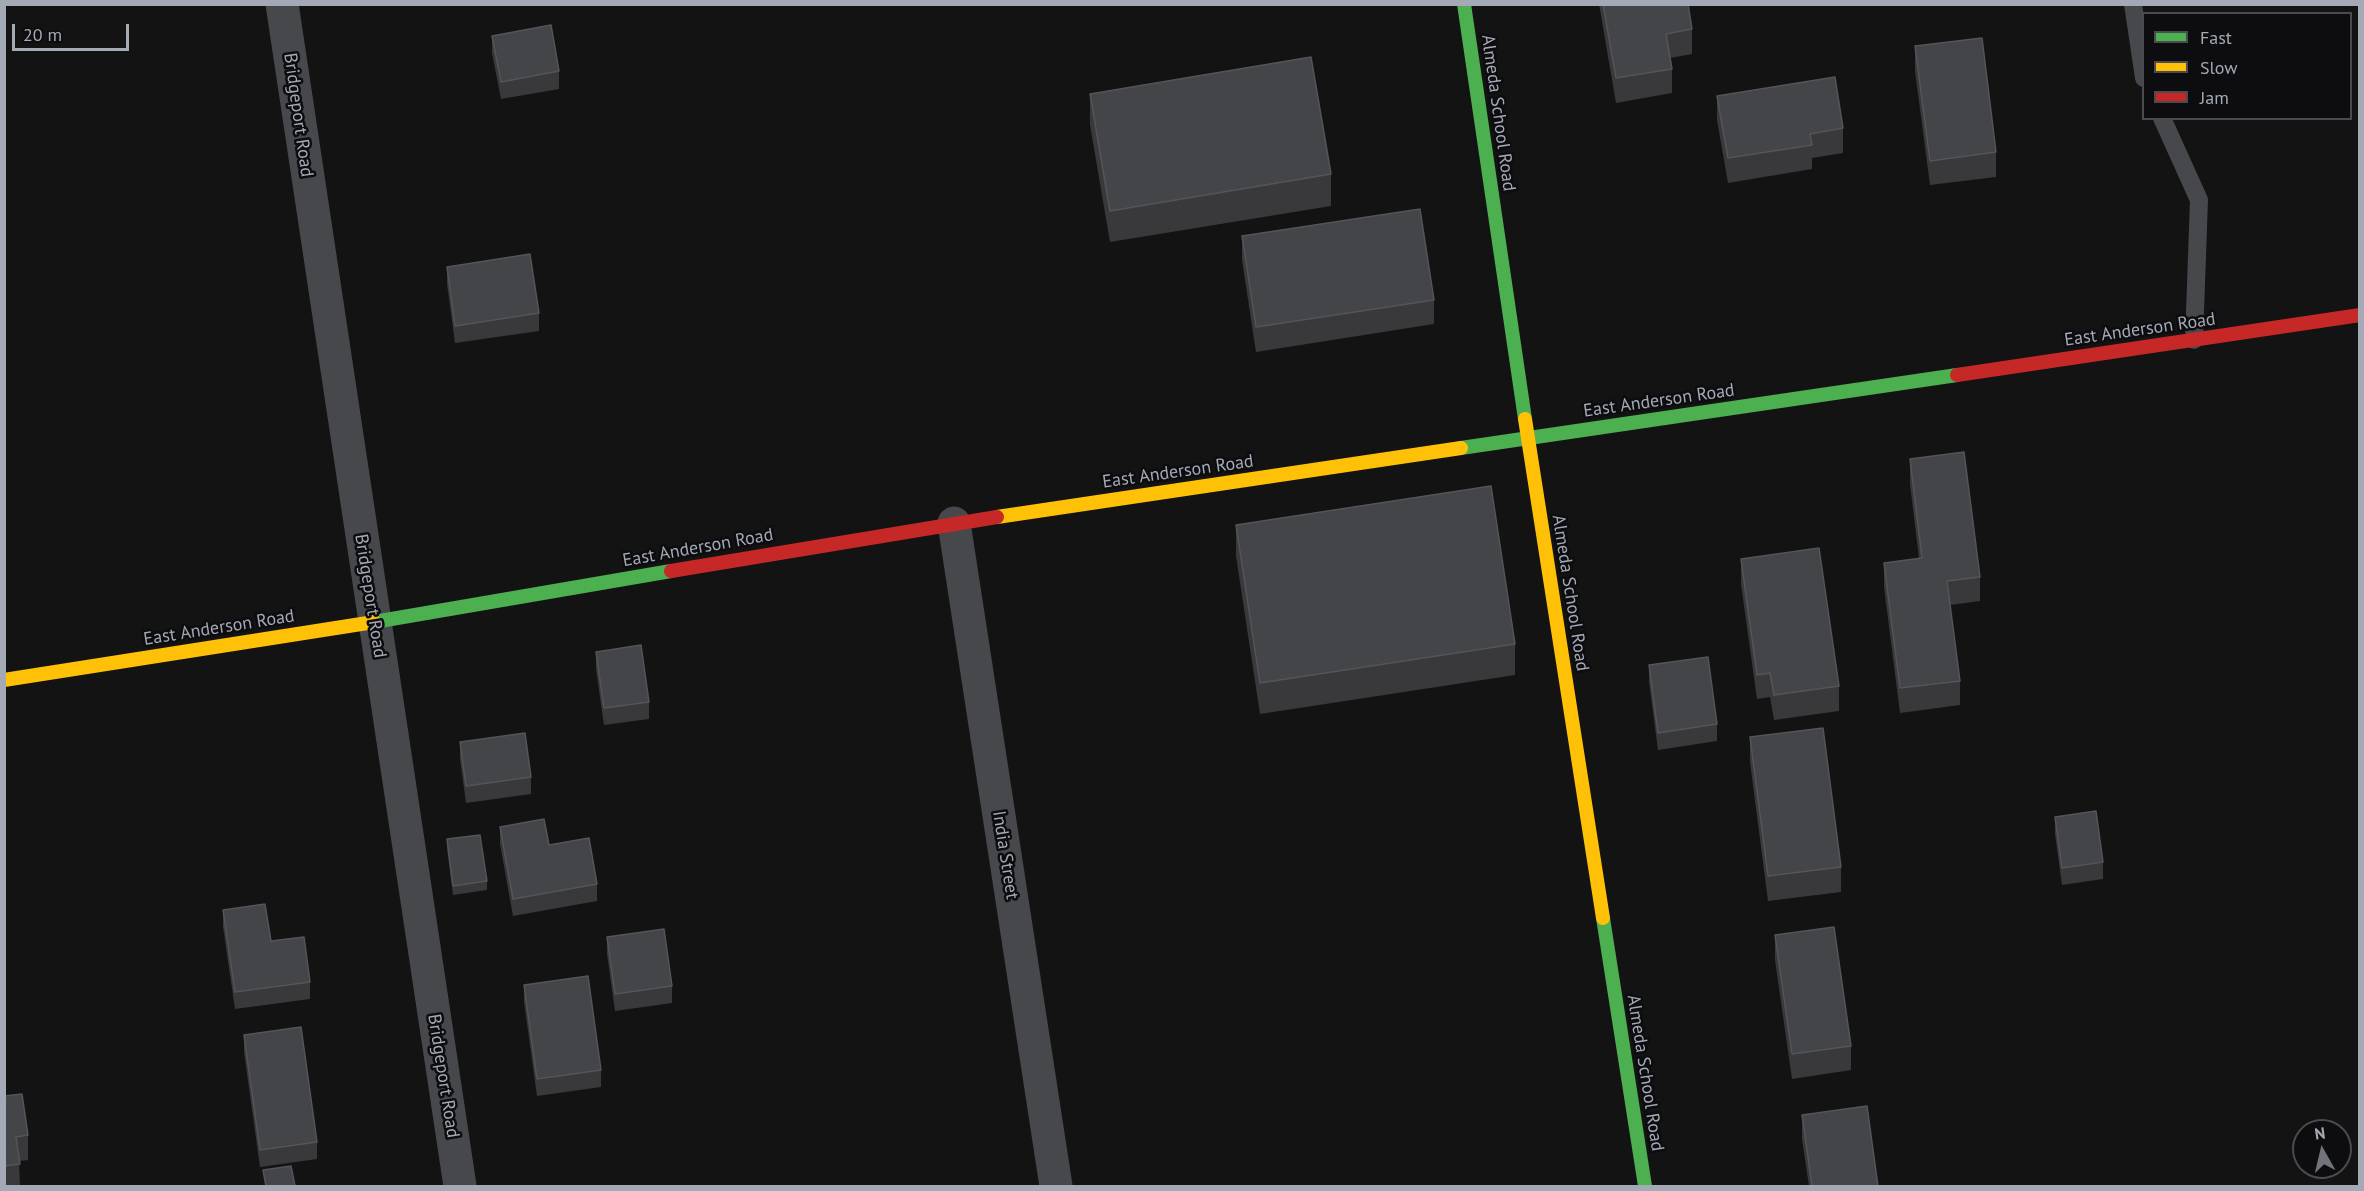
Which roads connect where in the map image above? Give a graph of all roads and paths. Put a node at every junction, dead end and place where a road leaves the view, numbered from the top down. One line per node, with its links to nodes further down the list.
1 (282, 4): 10 (street, Bridgeport Road)
2 (1464, 4): 8 (street, Almeda School Road)
3 (2133, 4): 4 (lane)
4 (2142, 65)
5 (2163, 120): 7 (lane)
6 (2360, 315): 7 (street, East Anderson Road)
7 (2194, 340): 8 (street, East Anderson Road)
8 (1528, 439): 9 (street, East Anderson Road); 14 (street, Almeda School Road)
9 (954, 523): 10 (street, East Anderson Road); 13 (street, India Street)
10 (374, 622): 11 (street, East Anderson Road); 12 (street, Bridgeport Road)
11 (4, 680)
12 (459, 1186)
13 (1056, 1186)
14 (1644, 1186)

